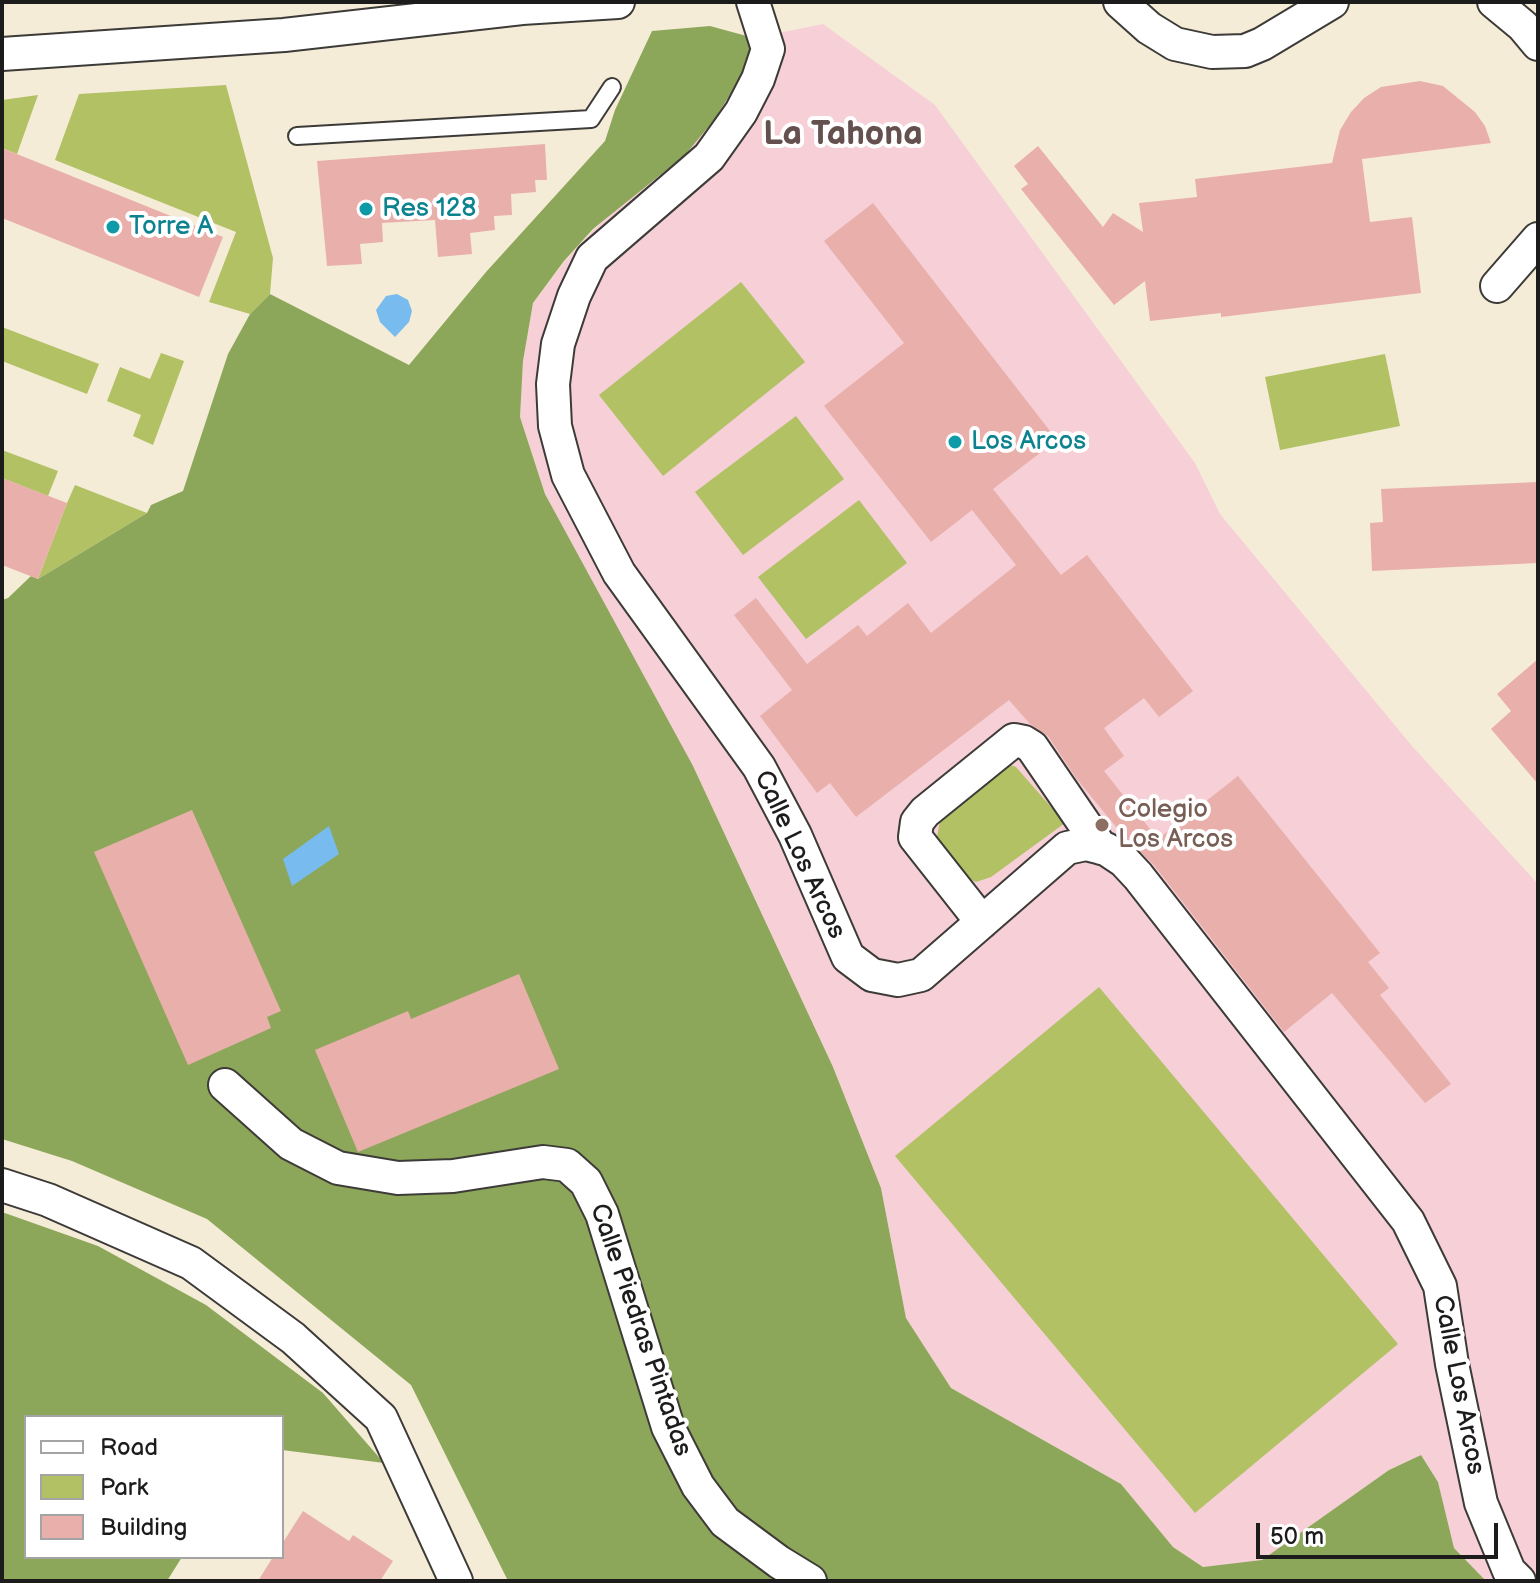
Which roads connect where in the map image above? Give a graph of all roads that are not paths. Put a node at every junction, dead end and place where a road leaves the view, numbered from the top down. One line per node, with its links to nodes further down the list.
1 (618, 2): 8 (street)
2 (753, 2): 14 (street, Calle Los Arcos)
3 (1120, 2): 6 (street)
4 (1332, 2): 6 (street)
5 (1494, 2): 7 (street)
6 (1300, 11)
7 (1538, 44)
8 (2, 54)
9 (612, 87): 10 (lane)
10 (297, 136)
11 (1538, 239): 12 (street)
12 (1497, 286)
13 (1101, 848): 14 (street, Calle Los Arcos); 14 (street); 19 (street, Calle Los Arcos)
14 (982, 922)
15 (225, 1085): 18 (street, Calle Piedras Pintadas)
16 (2, 1185): 17 (street)
17 (456, 1581)
18 (810, 1581)
19 (1519, 1581)

